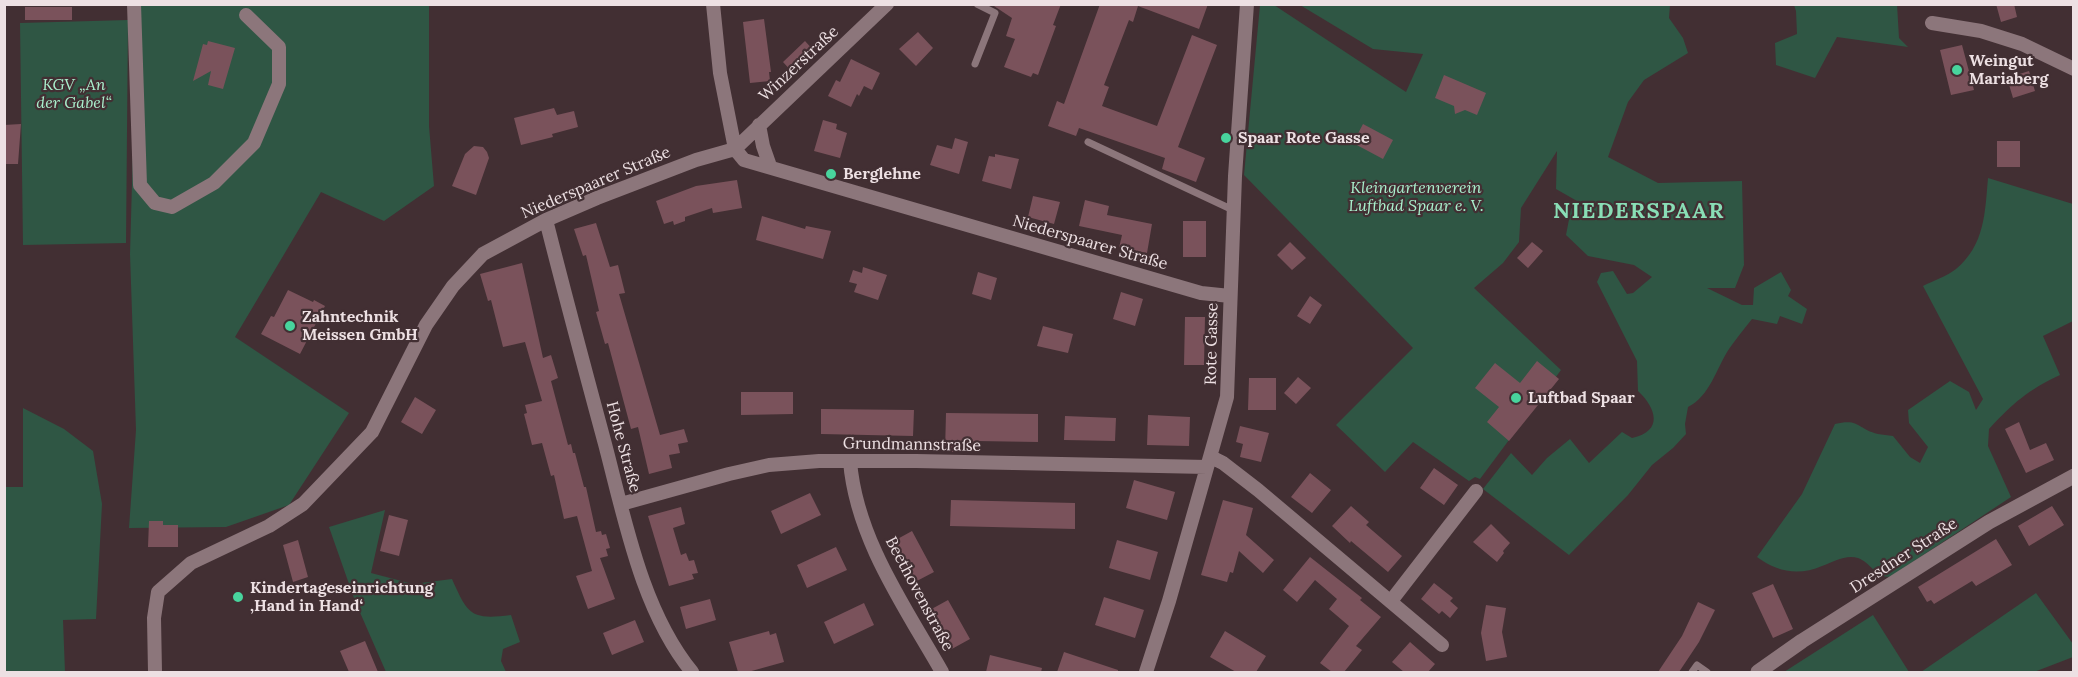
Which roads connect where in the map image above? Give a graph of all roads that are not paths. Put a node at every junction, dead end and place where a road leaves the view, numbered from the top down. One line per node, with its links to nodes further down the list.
1 (134, 4): 6 (street)
2 (712, 4): 12 (street)
3 (886, 4): 10 (street, Winzerstraße)
4 (977, 4): 8 (lane)
5 (1245, 5): 14 (street, Rote Gasse)
6 (246, 15)
7 (1932, 23): 9 (street)
8 (975, 64)
9 (2073, 69)
10 (759, 125): 12 (street, Winzerstraße); 13 (street)
11 (1088, 141): 14 (lane)
12 (735, 149): 13 (street, Niederspaarer Straße); 15 (street, Niederspaarer Straße)
13 (770, 166): 16 (street, Niederspaarer Straße)
14 (1233, 210): 16 (street, Rote Gasse)
15 (546, 220): 21 (street, Hohe Straße); 24 (street, Niederspaarer Straße)
16 (1230, 296): 18 (street, Rote Gasse)
17 (850, 461): 18 (street, Grundmannstraße); 21 (street, Grundmannstraße); 26 (street, Beethovenstraße)
18 (1209, 462): 22 (street); 27 (street, Rote Gasse)
19 (2073, 476): 30 (main road, Dresdner Straße)
20 (1476, 491): 22 (street)
21 (621, 504): 25 (street, Hohe Straße)
22 (1391, 601): 23 (street)
23 (1442, 645)
24 (155, 672)
25 (692, 672)
26 (942, 672)
27 (1146, 672)
28 (1692, 672): 29 (lane)
29 (1707, 672)
30 (1758, 672)

